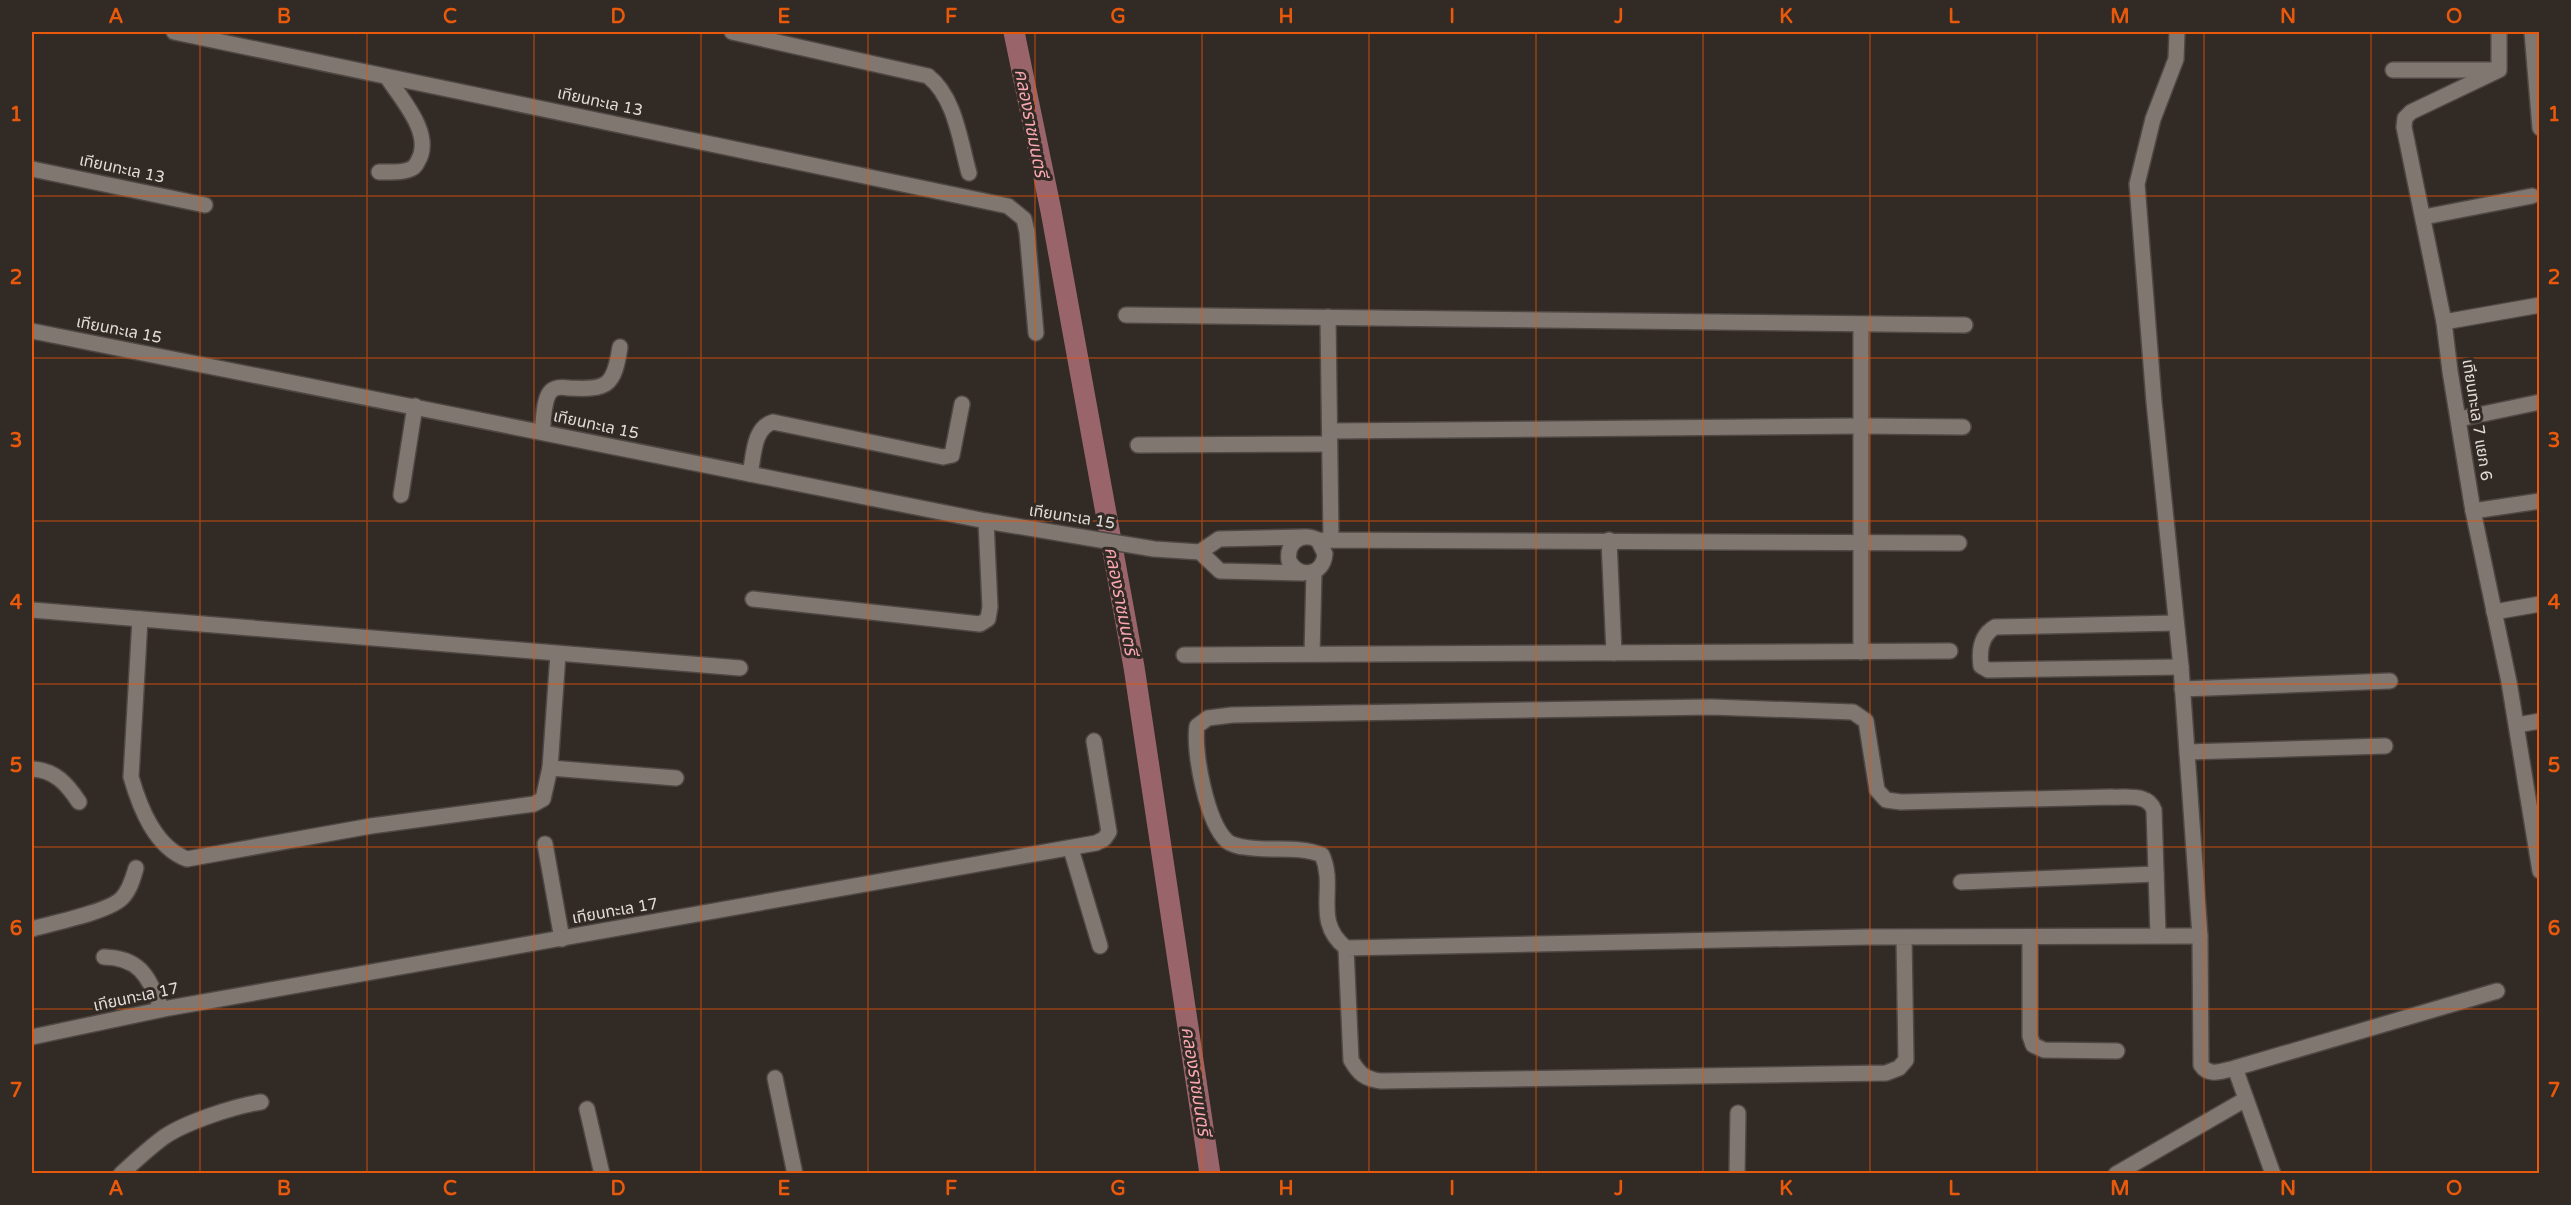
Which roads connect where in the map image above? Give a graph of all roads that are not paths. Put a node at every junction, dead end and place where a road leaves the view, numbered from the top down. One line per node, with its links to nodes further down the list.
1 (174, 32): 8 (street, เทียนทะเล 13)
2 (732, 32): 12 (street)
3 (2177, 32): 50 (street)
4 (2499, 32): 7 (street)
5 (2532, 32): 9 (street)
6 (2393, 70): 7 (street)
7 (2499, 70): 15 (street, เทียนทะเล 7 แยก 6)
8 (387, 77): 11 (street); 23 (street, เทียนทะเล 13)
9 (2540, 128)
10 (32, 169): 14 (street, เทียนทะเล 13)
11 (379, 172)
12 (969, 173)
13 (2532, 196): 15 (street)
14 (205, 205)
15 (2424, 217): 19 (street, เทียนทะเล 7 แยก 6)
16 (2540, 305): 19 (street)
17 (1126, 315): 18 (street)
18 (1328, 317): 20 (street); 32 (street)
19 (2445, 322): 28 (street, เทียนทะเล 7 แยก 6)
20 (1861, 324): 21 (street); 29 (street)
21 (1965, 326)
22 (32, 331): 27 (street, เทียนทะเล 15)
23 (1036, 333)
24 (620, 347): 31 (street)
25 (2540, 402): 28 (street)
26 (962, 404): 34 (street)
27 (415, 406): 31 (street, เทียนทะเล 15); 35 (street)
28 (2459, 419): 37 (street, เทียนทะเล 7 แยก 6)
29 (1861, 426): 30 (street); 32 (street); 41 (street)
30 (1963, 427)
31 (542, 432): 34 (street, เทียนทะเล 15)
32 (1330, 438): 33 (street); 39 (street)
33 (1138, 445)
34 (750, 474): 38 (street, เทียนทะเล 15)
35 (402, 495)
36 (2540, 501): 37 (street)
37 (2474, 512): 48 (street, เทียนทะเล 7 แยก 6)
38 (986, 521): 43 (street, เทียนทะเล 15); 45 (street)
39 (1317, 539): 40 (street); 43 (street); 44 (street); 44 (street)
40 (1609, 540): 41 (street); 53 (street)
41 (1861, 541): 42 (street); 52 (street)
42 (1959, 543)
43 (1200, 552): 44 (street)
44 (1308, 572): 55 (street)
45 (753, 599)
46 (2540, 604): 48 (street)
47 (32, 610): 49 (street)
48 (2494, 612): 62 (street, เทียนทะเล 7 แยก 6)
49 (140, 619): 54 (street); 66 (street)
50 (2176, 623): 57 (street); 57 (street)
51 (1950, 651): 52 (street)
52 (1861, 652): 53 (street)
53 (1614, 653): 55 (street)
54 (558, 654): 58 (street); 66 (street)
55 (1312, 654): 56 (street)
56 (1184, 655)
57 (2181, 667): 60 (street)
58 (740, 668)
59 (2390, 681): 60 (street)
60 (2182, 689): 65 (street)
61 (2540, 722): 62 (street)
62 (2517, 725): 70 (street, เทียนทะเล 7 แยก 6)
63 (1094, 741): 72 (street, เทียนทะเล 17)
64 (2385, 746): 65 (street)
65 (2187, 752): 79 (street)
66 (550, 768): 68 (street)
67 (32, 769): 69 (street)
68 (676, 778)
69 (79, 802)
70 (2536, 830): 74 (street, เทียนทะเล 7 แยก 6)
71 (545, 844): 82 (street)
72 (1071, 849): 82 (street, เทียนทะเล 17); 83 (street)
73 (136, 868): 77 (street)
74 (2540, 871)
75 (2156, 874): 76 (street); 78 (street); 84 (street)
76 (1960, 882)
77 (32, 929)
78 (2158, 934): 79 (street); 81 (street)
79 (2199, 936): 90 (street)
80 (1904, 937): 81 (street); 84 (street); 84 (street)
81 (2030, 938): 89 (street)
82 (562, 939): 87 (street, เทียนทะเล 17)
83 (1100, 946)
84 (1346, 948)
85 (104, 957): 87 (street)
86 (2497, 991): 90 (street)
87 (162, 1009): 88 (street, เทียนทะเล 17)
88 (32, 1037)
89 (2117, 1051)
90 (2235, 1068): 92 (street)
91 (775, 1078): 98 (street)
92 (2246, 1099): 100 (street); 101 (street)
93 (261, 1102): 96 (street)
94 (587, 1109): 97 (street)
95 (1738, 1113): 99 (street)
96 (121, 1173)
97 (602, 1173)
98 (795, 1173)
99 (1737, 1173)
100 (2116, 1173)
101 (2273, 1173)

